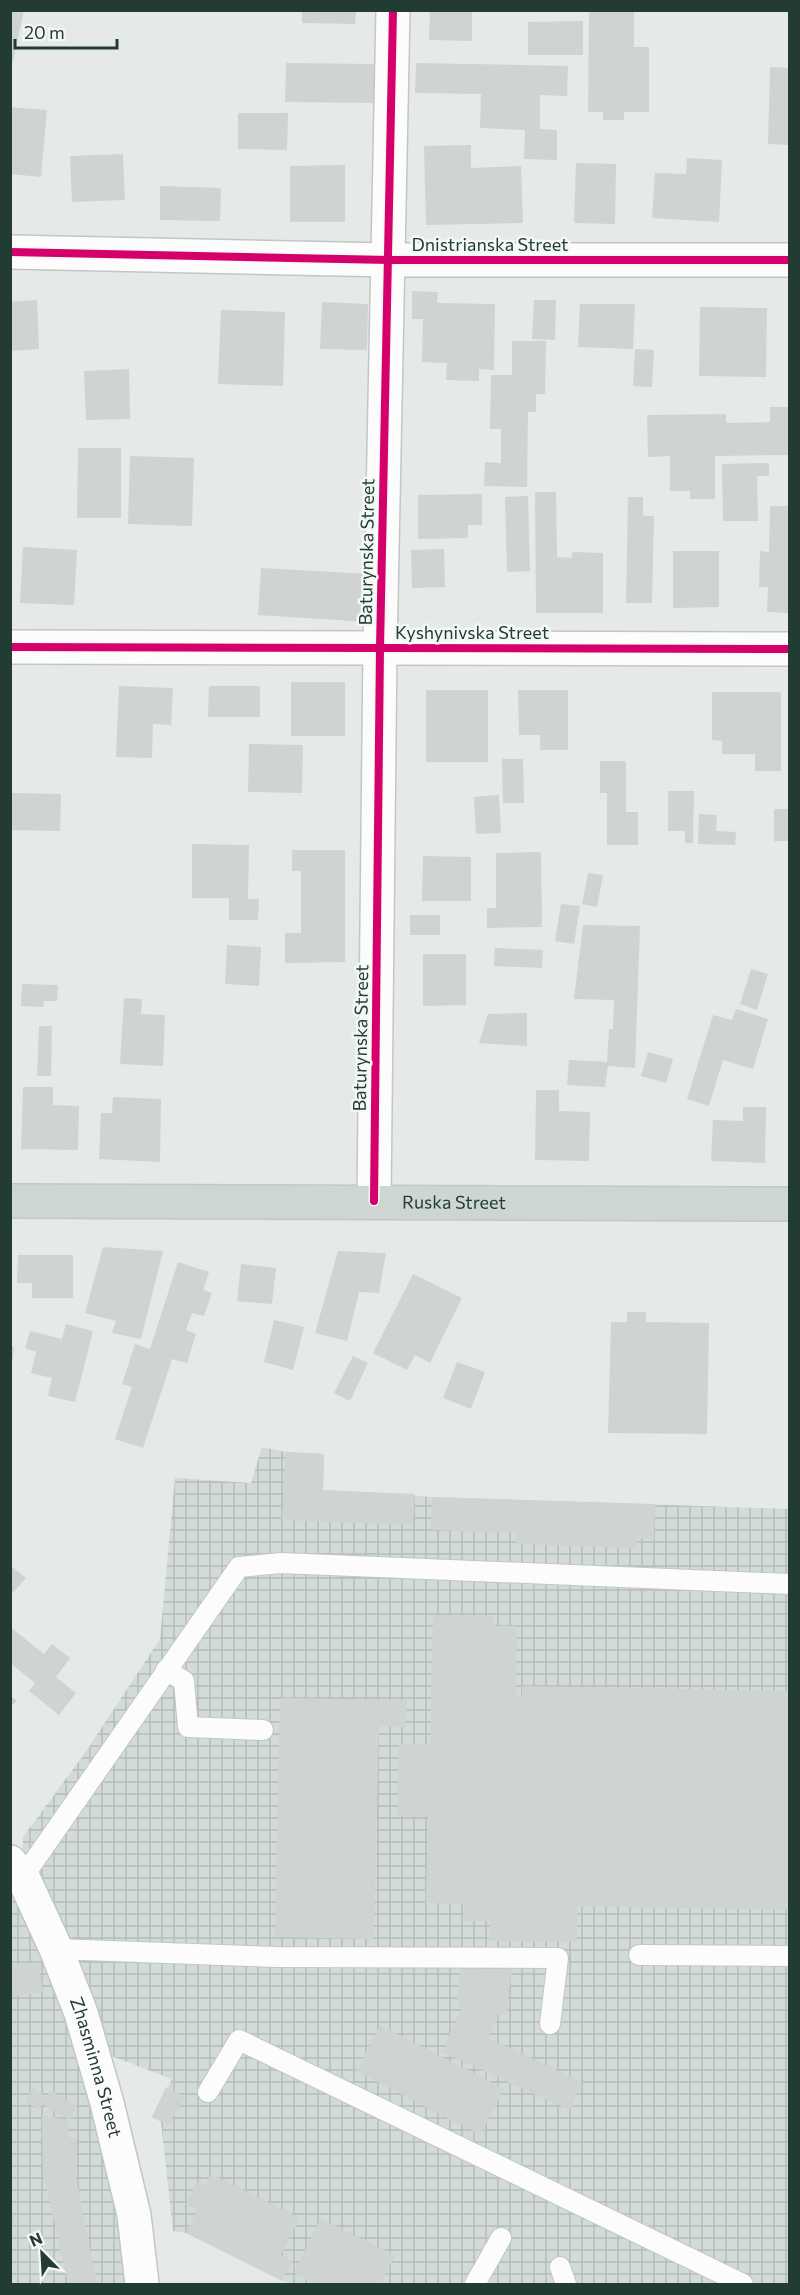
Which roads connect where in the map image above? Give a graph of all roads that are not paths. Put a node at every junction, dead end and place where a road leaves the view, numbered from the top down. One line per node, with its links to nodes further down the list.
1 (393, 10): 3 (street, Baturynska Street)
2 (10, 252): 3 (street, Dnistrianska Street)
3 (389, 260): 4 (street, Dnistrianska Street); 6 (street, Baturynska Street)
4 (789, 260)
5 (10, 647): 6 (street, Kyshynivska Street)
6 (380, 648): 7 (street, Kyshynivska Street); 9 (street, Baturynska Street)
7 (789, 649)
8 (10, 1201): 9 (main road, Ruska Street)
9 (374, 1201): 10 (main road, Ruska Street)
10 (789, 1204)
11 (789, 1584): 12 (lane)
12 (166, 1670): 13 (lane); 14 (lane)
13 (262, 1730)
14 (17, 1869): 15 (street, Zhasminna Street)
15 (56, 1949): 18 (lane); 21 (street, Zhasminna Street)
16 (639, 1955): 17 (lane)
17 (789, 1956)
18 (550, 2024)
19 (208, 2092): 23 (lane)
20 (501, 2238): 22 (lane)
21 (142, 2284)
22 (475, 2284)
23 (743, 2284)

